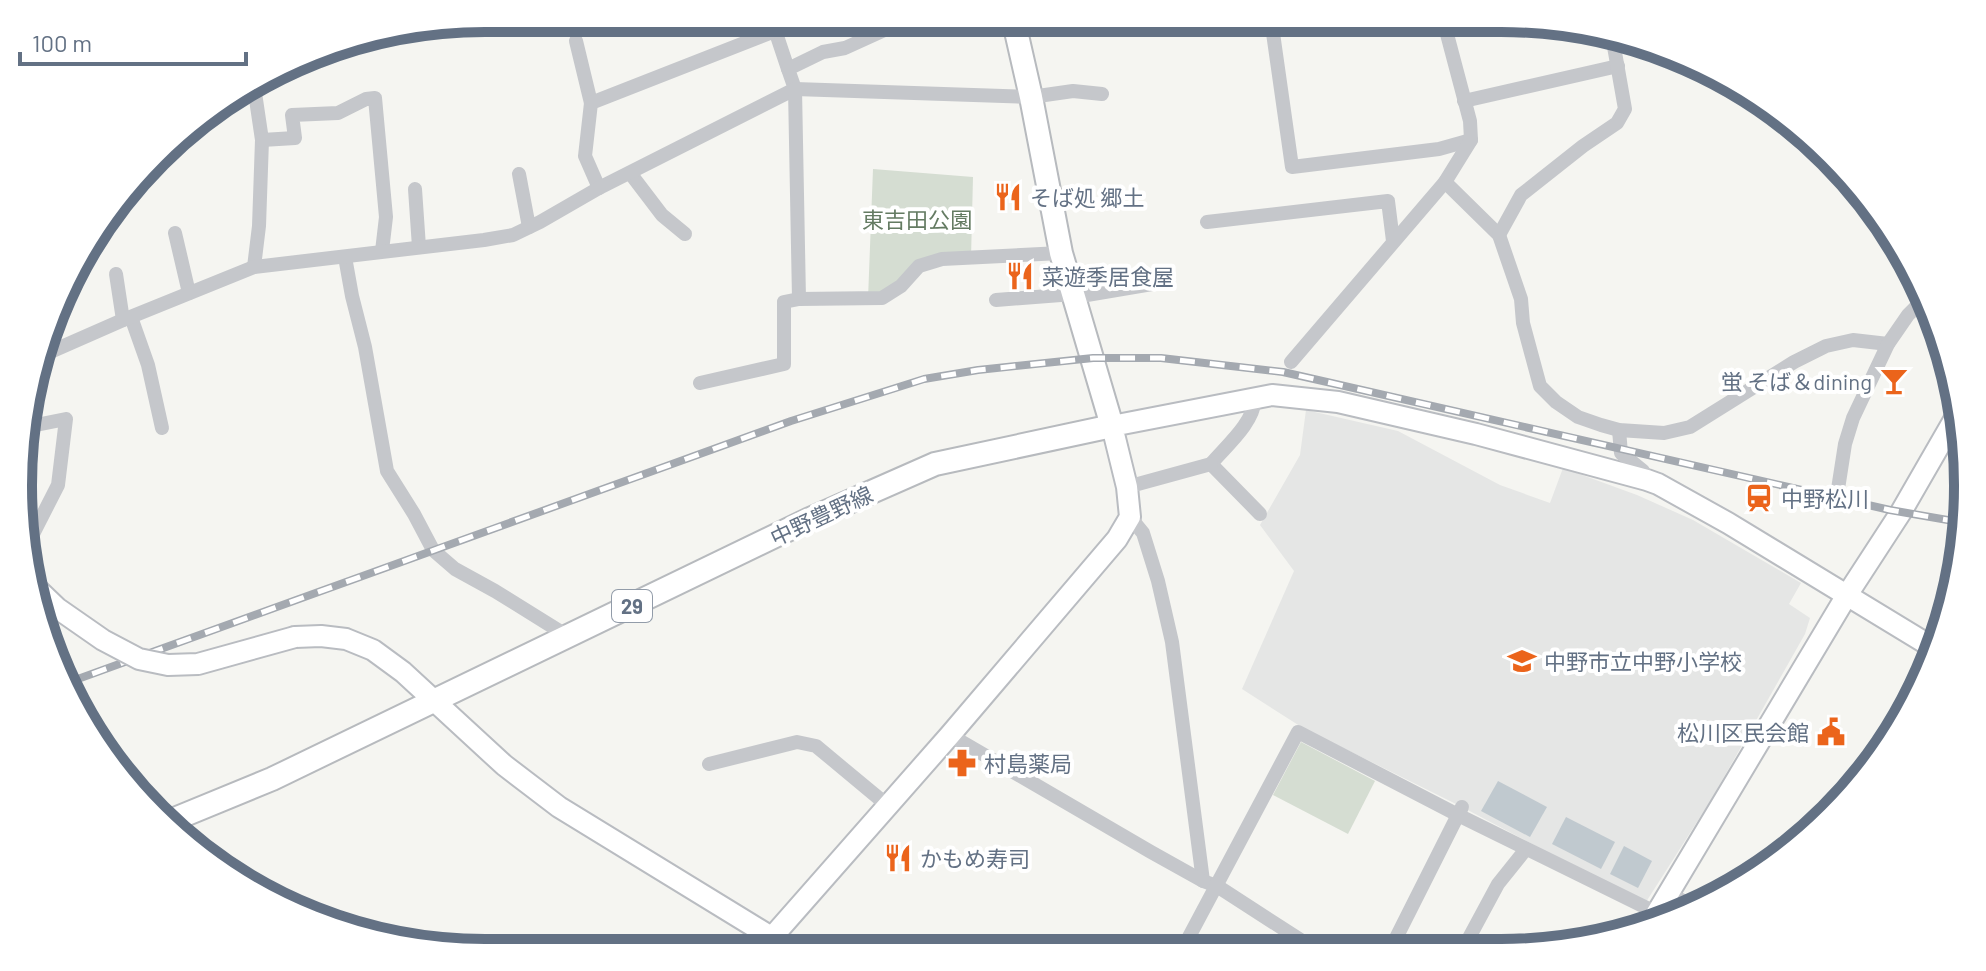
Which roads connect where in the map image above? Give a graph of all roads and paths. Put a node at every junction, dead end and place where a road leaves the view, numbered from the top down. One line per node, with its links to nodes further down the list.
1 (755, 32): 16 (street)
2 (776, 32): 10 (street)
3 (880, 32): 10 (street)
4 (1016, 32): 14 (main road)
5 (1273, 32): 18 (street)
6 (1446, 32): 15 (street)
7 (576, 41): 16 (street)
8 (1614, 46): 9 (street)
9 (1618, 66): 15 (street); 28 (street)
10 (788, 69): 11 (street)
11 (795, 89): 14 (street); 19 (street); 39 (street)
12 (1102, 94): 14 (street)
13 (255, 95): 17 (street)
14 (1031, 97): 32 (main road)
15 (1464, 101): 18 (street)
16 (591, 103): 22 (street)
17 (262, 140): 31 (street); 34 (street)
18 (1471, 140): 21 (street)
19 (630, 173): 22 (street); 27 (street)
20 (519, 174): 25 (street)
21 (1445, 182): 28 (street); 29 (street)
22 (599, 188): 25 (street)
23 (415, 189): 30 (street)
24 (1207, 222): 29 (street)
25 (529, 227): 30 (street)
26 (175, 233): 37 (street)
27 (685, 234)
28 (1499, 235): 52 (street)
29 (1393, 241): 45 (street)
30 (419, 247): 31 (street)
31 (382, 251): 33 (street)
32 (1061, 253): 38 (main road); 39 (street)
33 (345, 257): 34 (street); 62 (street)
34 (254, 267): 37 (street)
35 (116, 274): 42 (street)
36 (1152, 284): 38 (street)
37 (189, 293): 42 (street)
38 (1074, 296): 40 (street); 49 (main road)
39 (799, 299): 46 (street)
40 (996, 300)
41 (1917, 306): 43 (street)
42 (127, 318): 44 (street); 51 (street)
43 (1888, 344): 52 (street); 56 (street)
44 (52, 351)
45 (1291, 362)
46 (700, 383)
47 (1255, 399): 49 (street); 53 (street); 54 (street)
48 (36, 425): 59 (street)
49 (1112, 426): 55 (street); 62 (main road, 中野豊野線 / 29)
50 (1950, 427): 60 (street)
51 (162, 428)
52 (1619, 430): 54 (street)
53 (1211, 464): 55 (street); 57 (street)
54 (1647, 480): 60 (street)
55 (1127, 487): 58 (street)
56 (1838, 489)
57 (1260, 514)
58 (1130, 517): 65 (street); 71 (street)
59 (35, 531)
60 (1847, 595): 63 (street); 72 (street)
61 (46, 597): 64 (street, bridge)
62 (569, 637): 64 (main road, 中野豊野線 / 29)
63 (1925, 643)
64 (434, 700): 69 (main road, 中野豊野線 / 29); 76 (street)
65 (950, 735): 67 (street); 71 (street)
66 (709, 764): 67 (street)
67 (887, 805): 77 (street)
68 (1460, 811): 70 (street); 71 (street); 80 (street)
69 (177, 818)
70 (1526, 849): 75 (street); 81 (street)
71 (1210, 884): 78 (street); 79 (street)
72 (1669, 894): 73 (street); 74 (street)
73 (1682, 900)
74 (1659, 910)
75 (1646, 915)
76 (758, 939)
77 (770, 939)
78 (1187, 939)
79 (1298, 939)
80 (1396, 939)
81 (1468, 939)

